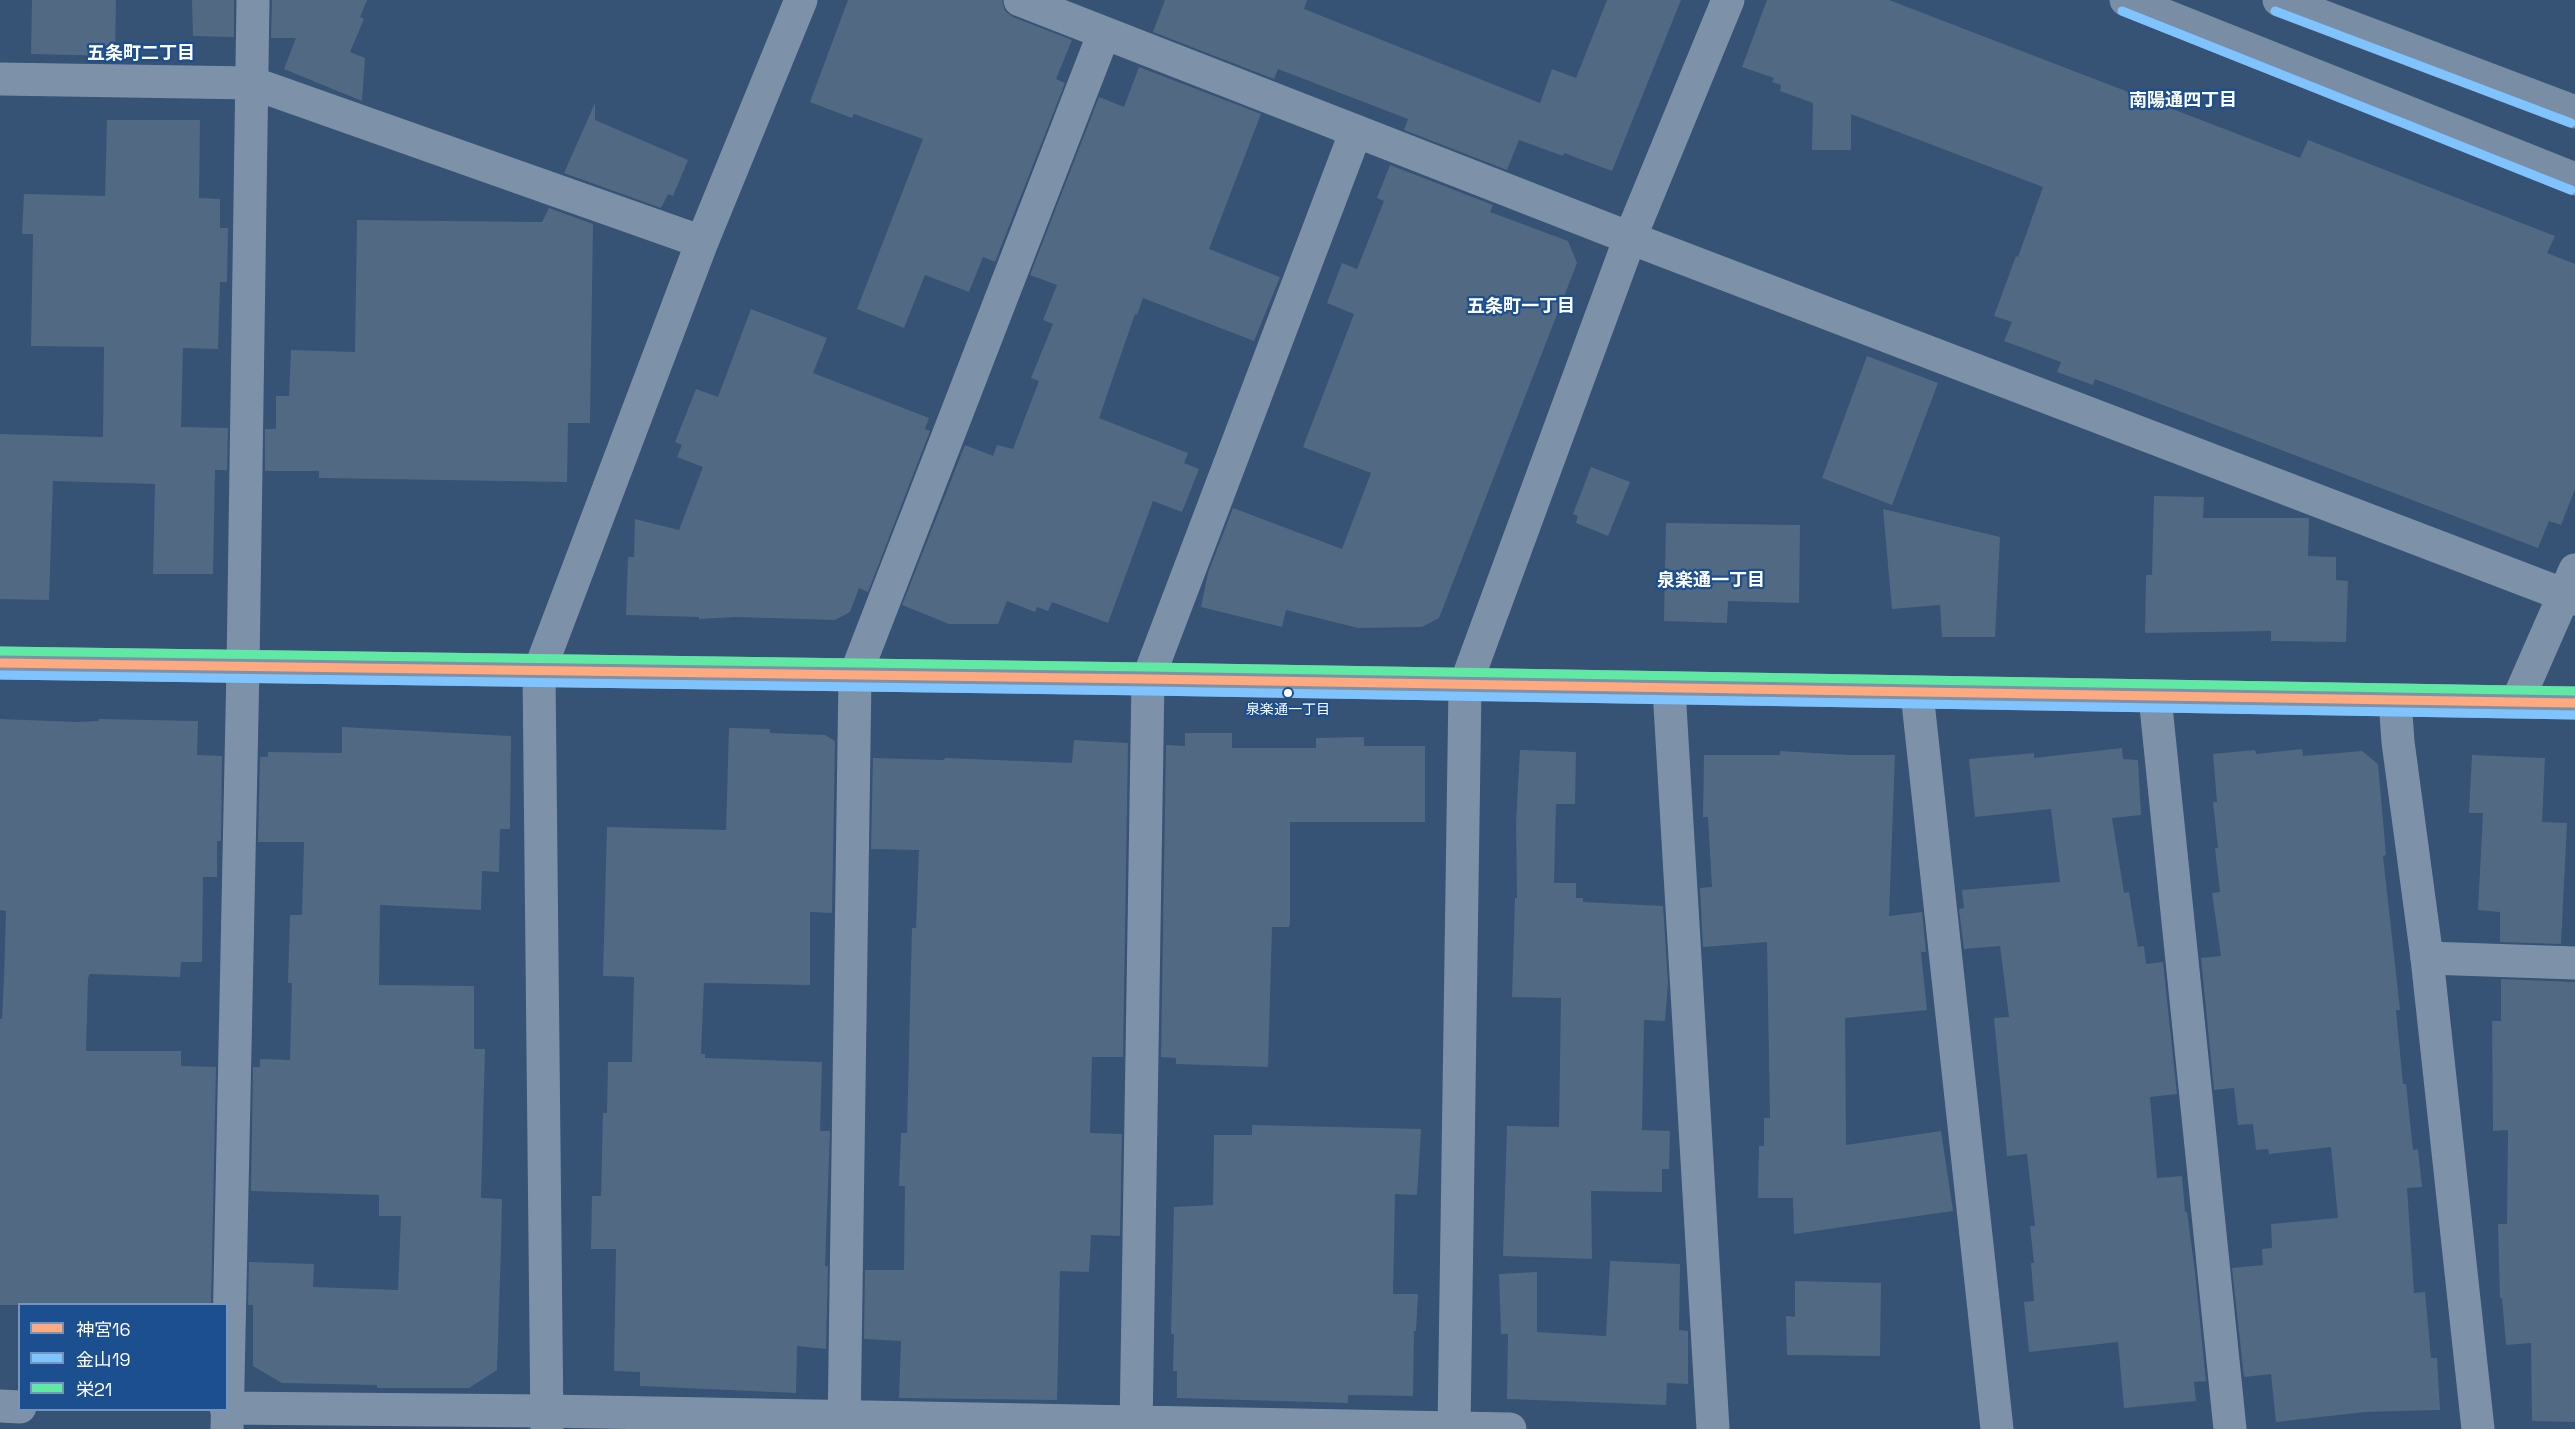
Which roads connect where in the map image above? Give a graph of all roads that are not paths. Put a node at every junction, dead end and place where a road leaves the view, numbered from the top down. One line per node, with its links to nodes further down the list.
1 (254, 0): 9 (street)
2 (801, 0): 14 (street)
3 (1020, 0): 7 (street)
4 (1728, 0): 13 (street)
5 (2126, 0): 12 (main road)
6 (2279, 0): 10 (main road)
7 (1104, 33): 11 (street); 19 (street)
8 (0, 79): 9 (street)
9 (252, 83): 14 (street); 17 (street)
10 (2575, 112)
11 (1356, 131): 13 (street); 20 (street)
12 (2575, 179)
13 (1630, 238): 15 (street); 21 (street)
14 (702, 242): 18 (street)
15 (2571, 587): 26 (street)
16 (0, 663): 17 (street)
17 (243, 667): 18 (street); 30 (street)
18 (540, 672): 19 (street); 35 (street)
19 (855, 676): 20 (street); 36 (street)
20 (1148, 679): 21 (street); 37 (street)
21 (1465, 686): 22 (street); 38 (street)
22 (1669, 689): 23 (street); 41 (street)
23 (1917, 693): 24 (street); 42 (street)
24 (2156, 697): 25 (street); 43 (street)
25 (2395, 700): 26 (street); 28 (street)
26 (2517, 702): 27 (street)
27 (2575, 703)
28 (2427, 958): 29 (street); 44 (street)
29 (2575, 963)
30 (228, 1362)
31 (0, 1407): 32 (street)
32 (18, 1407)
33 (228, 1408): 35 (street)
34 (227, 1411): 39 (street)
35 (547, 1420): 36 (street)
36 (844, 1423): 37 (street)
37 (1136, 1425): 38 (street)
38 (1454, 1428): 40 (street)
39 (227, 1429)
40 (1510, 1429)
41 (1713, 1429)
42 (1997, 1429)
43 (2230, 1429)
44 (2478, 1429)

